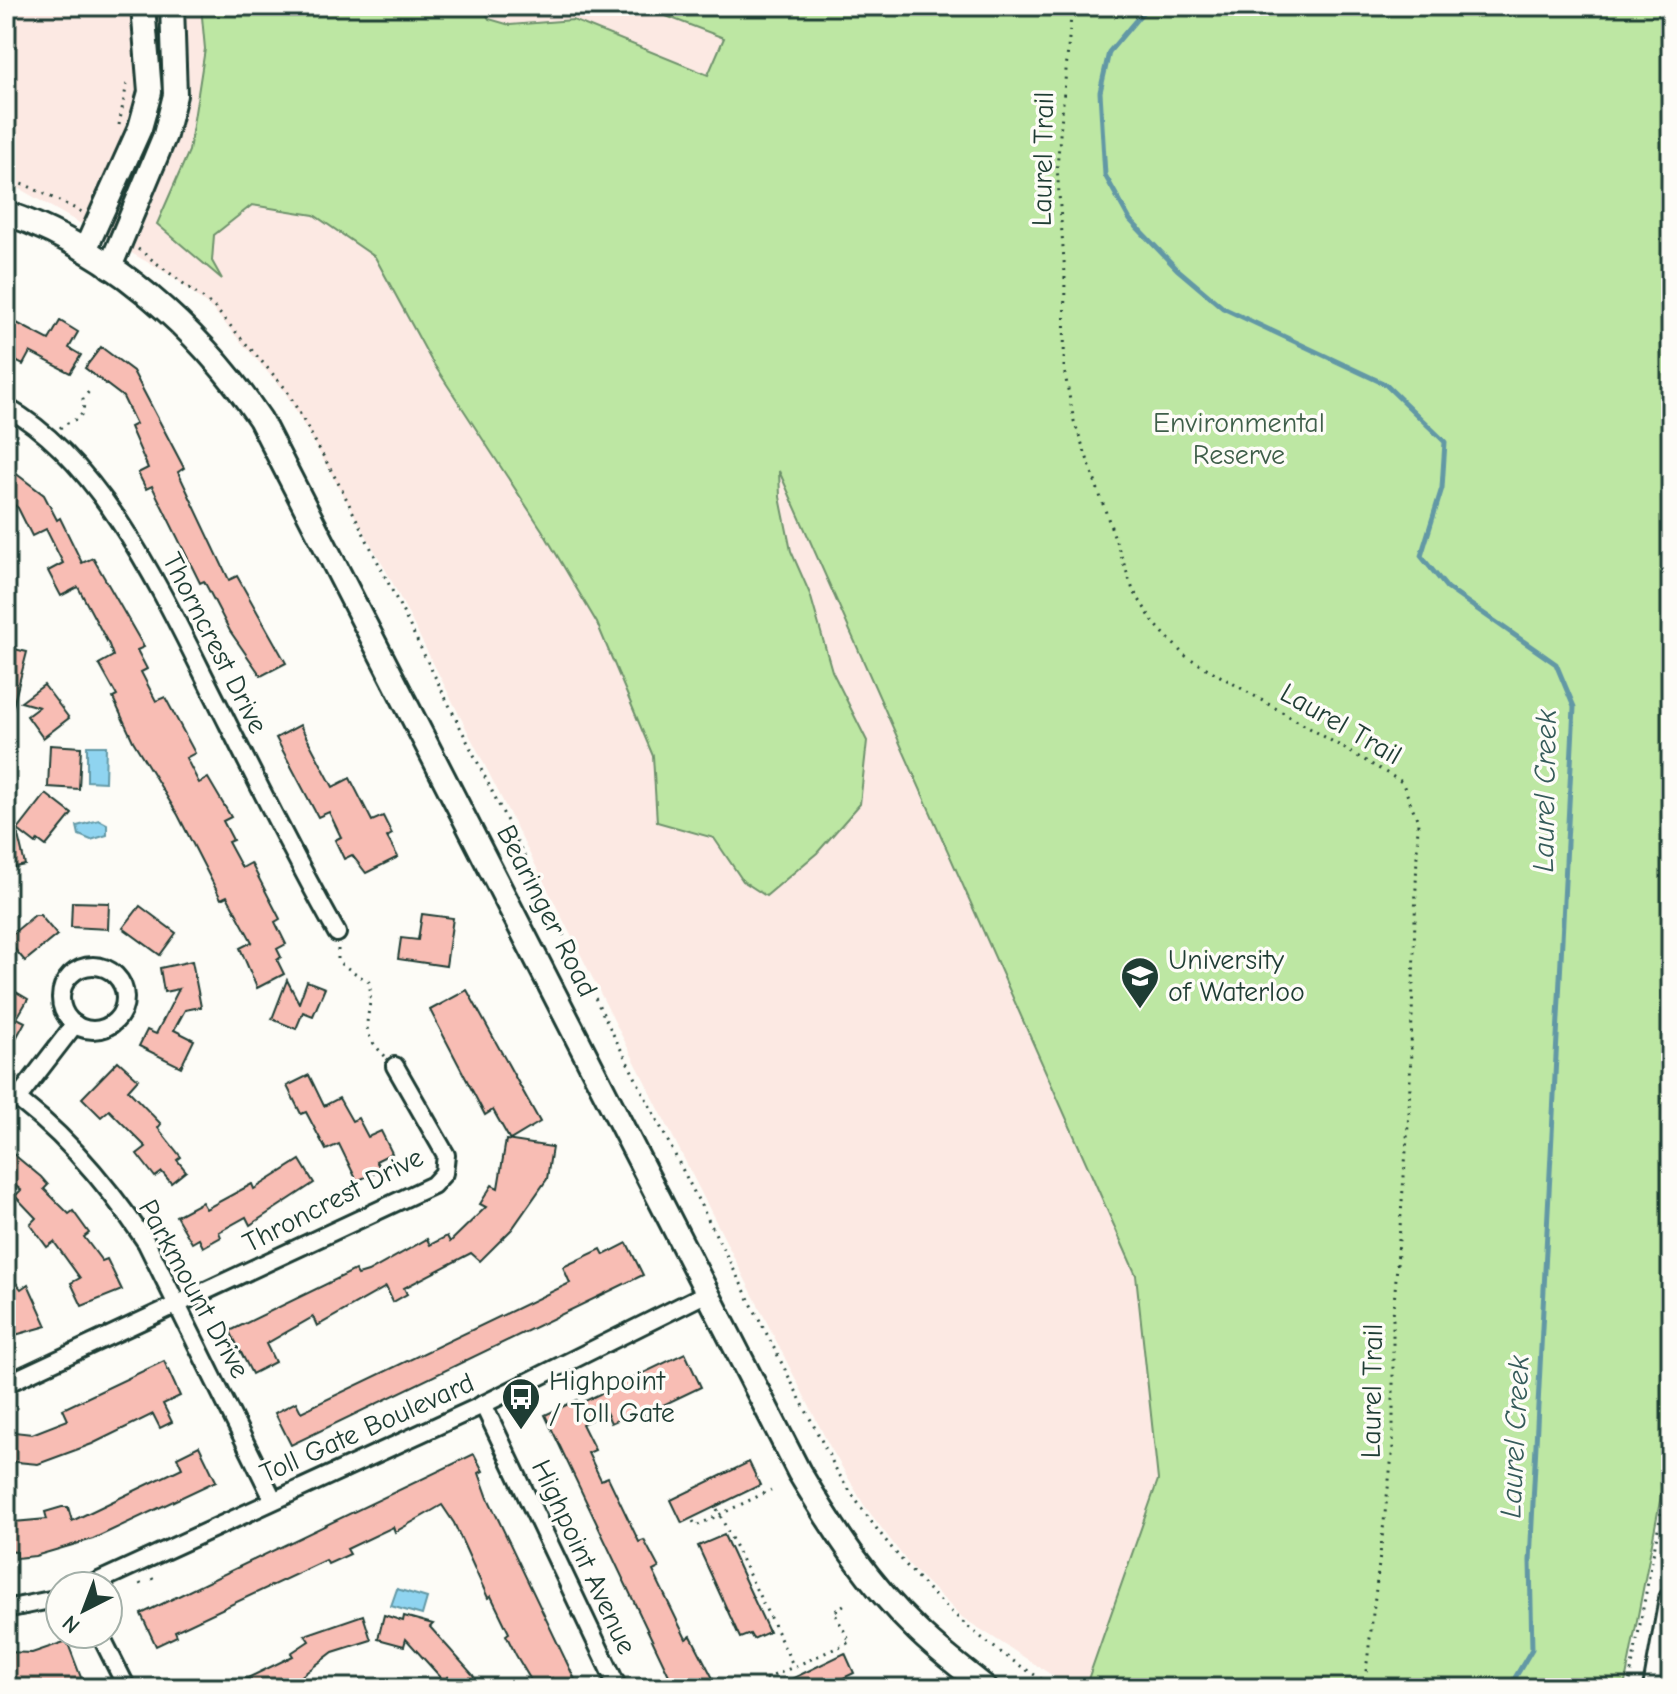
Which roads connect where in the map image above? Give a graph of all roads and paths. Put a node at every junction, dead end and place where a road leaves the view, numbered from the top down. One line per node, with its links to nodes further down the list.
1 (143, 6): 10 (street)
2 (172, 6): 11 (street)
3 (1072, 6): 58 (path, Laurel Trail)
4 (129, 71): 5 (path)
5 (119, 126)
6 (6, 180): 7 (path)
7 (83, 204)
8 (6, 213): 10 (street, Bearinger Road)
9 (132, 246): 12 (path)
10 (85, 250): 11 (street, Bearinger Road)
11 (110, 267): 21 (street, Bearinger Road)
12 (164, 267): 13 (path); 57 (path)
13 (157, 277)
14 (90, 390): 16 (path)
15 (6, 407): 16 (street, Thorncrest Drive)
16 (50, 443): 17 (street, Thorncrest Drive)
17 (337, 933): 19 (path)
18 (75, 1024): 20 (street)
19 (395, 1066): 22 (street, Throncrest Drive)
20 (12, 1095): 22 (street, Parkmount Drive)
21 (709, 1292): 24 (street, Toll Gate Boulevard); 56 (street, Bearinger Road)
22 (180, 1304): 23 (street); 30 (street, Parkmount Drive)
23 (6, 1384)
24 (483, 1404): 30 (street, Toll Gate Boulevard); 55 (street, Highpoint Avenue)
25 (1671, 1460): 59 (path)
26 (771, 1490): 29 (path)
27 (755, 1491): 29 (path)
28 (743, 1497): 31 (path)
29 (757, 1497): 31 (path)
30 (273, 1499): 35 (street, Toll Gate Boulevard)
31 (746, 1502): 33 (path)
32 (717, 1509): 33 (path)
33 (720, 1515): 34 (path); 48 (path)
34 (693, 1521)
35 (122, 1570)
36 (152, 1578): 38 (path)
37 (140, 1583): 39 (path)
38 (155, 1583)
39 (143, 1589)
40 (1671, 1599): 60 (street)
41 (44, 1601): 43 (street)
42 (845, 1604): 45 (path)
43 (6, 1609)
44 (108, 1650): 54 (street)
45 (816, 1655): 46 (path); 47 (path)
46 (802, 1661): 48 (path); 49 (path)
47 (820, 1662)
48 (792, 1666): 50 (path); 51 (path)
49 (806, 1669)
50 (778, 1673): 52 (path); 53 (path)
51 (794, 1675)
52 (781, 1681)
53 (770, 1686)
54 (127, 1688)
55 (618, 1688)
56 (986, 1688)
57 (1057, 1688)
58 (1364, 1688)
59 (1628, 1688)
60 (1655, 1688)

